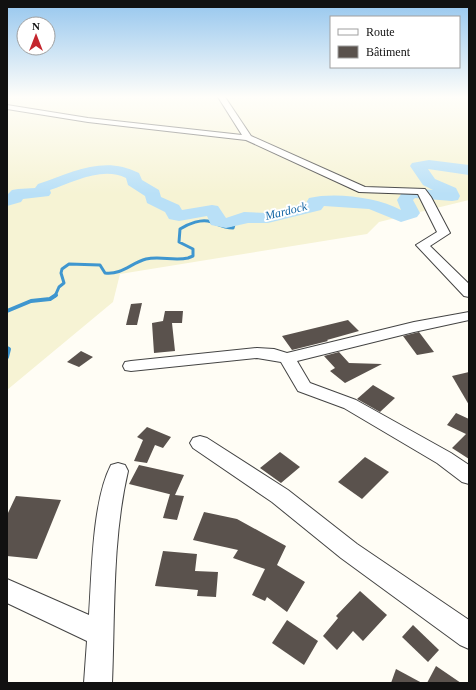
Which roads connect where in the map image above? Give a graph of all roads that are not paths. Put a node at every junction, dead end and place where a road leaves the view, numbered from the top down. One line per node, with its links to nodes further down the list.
1 (170, 129): 3 (street)
2 (242, 129): 3 (street)
3 (248, 138): 4 (street)
4 (469, 293)
5 (469, 316): 6 (street)
6 (287, 358): 7 (street); 10 (street)
7 (130, 366)
8 (200, 443): 13 (street)
9 (118, 472): 12 (street)
10 (469, 476)
11 (7, 591): 12 (street)
12 (100, 634): 14 (street)
13 (469, 636)
14 (98, 683)

